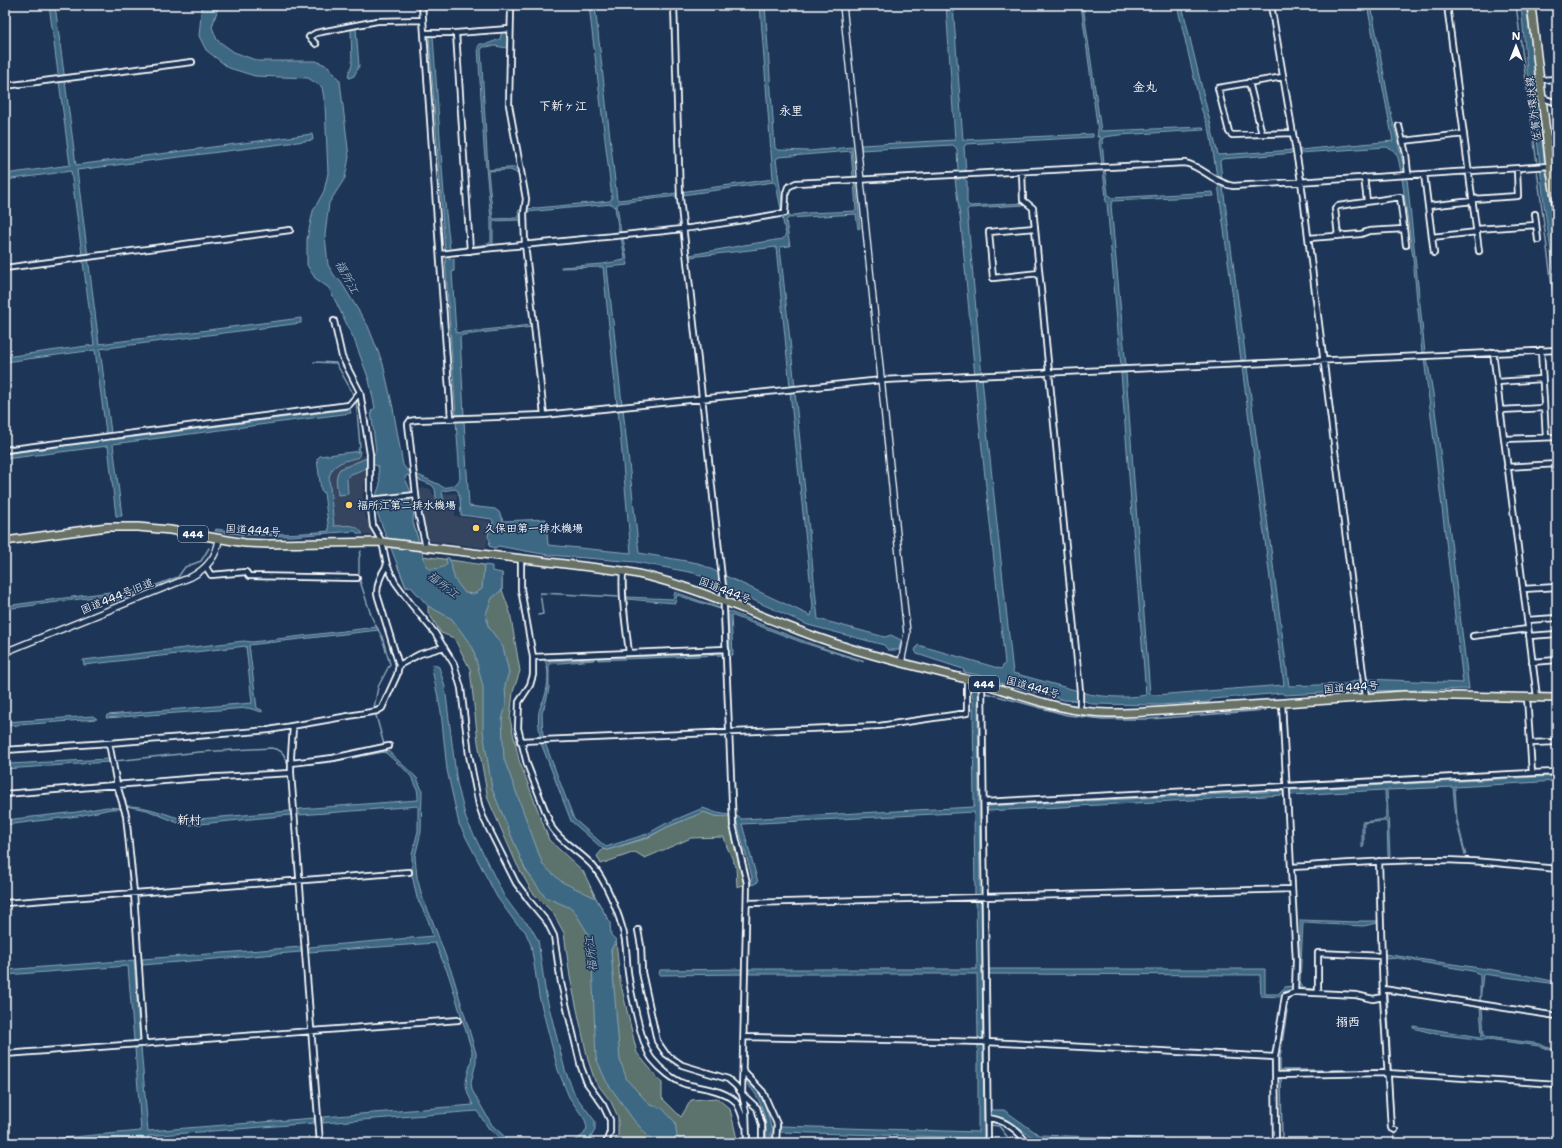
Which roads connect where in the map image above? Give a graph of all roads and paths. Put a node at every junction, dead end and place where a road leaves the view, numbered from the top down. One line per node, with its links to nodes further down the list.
1 (422, 5): 8 (street)
2 (674, 5): 43 (street)
3 (843, 5): 35 (street)
4 (1271, 5): 14 (street)
5 (1447, 5): 24 (street)
6 (1531, 5): 16 (main road, 佐賀外環状線)
7 (511, 8): 9 (street)
8 (424, 20): 10 (street); 12 (street)
9 (509, 29): 11 (street); 52 (street)
10 (424, 33): 11 (street); 57 (street)
11 (456, 33): 54 (street)
12 (316, 44)
13 (192, 62): 18 (street)
14 (1283, 77): 17 (street); 22 (street)
15 (1557, 79): 16 (street)
16 (1540, 80): 19 (main road, 佐賀外環状線)
17 (1249, 82): 23 (street); 23 (street)
18 (5, 86)
19 (1543, 98): 20 (street); 25 (main road, 佐賀外環状線)
20 (1557, 103)
21 (1399, 126): 27 (street)
22 (1293, 133): 23 (street); 36 (street)
23 (1262, 134)
24 (1464, 134): 27 (street); 30 (street)
25 (1547, 138): 26 (street); 28 (main road, 佐賀外環状線)
26 (1557, 138)
27 (1403, 141): 32 (street)
28 (1548, 166): 29 (street); 40 (main road, 佐賀外環状線)
29 (1517, 168): 30 (street); 38 (street)
30 (1469, 171): 33 (street); 38 (street)
31 (1022, 172): 35 (street); 36 (street); 44 (street)
32 (1408, 174): 33 (street); 34 (street)
33 (1424, 174): 39 (street)
34 (1364, 177): 36 (street); 37 (street)
35 (861, 179): 43 (street); 67 (street)
36 (1301, 181): 50 (street)
37 (1367, 200): 45 (street); 48 (street)
38 (1473, 200): 39 (street); 47 (street)
39 (1428, 206): 49 (street)
40 (1557, 209)
41 (1535, 214): 42 (street)
42 (1536, 225): 47 (street); 51 (street)
43 (684, 228): 52 (street); 70 (street)
44 (1035, 228): 59 (street); 59 (street)
45 (1404, 229): 48 (street); 53 (street)
46 (290, 230): 58 (street)
47 (1477, 230): 49 (street); 55 (street)
48 (1338, 236): 50 (street)
49 (1432, 237): 56 (street)
50 (1309, 238): 64 (street)
51 (1538, 240)
52 (526, 244): 54 (street); 73 (street)
53 (1406, 245)
54 (470, 251): 57 (street)
55 (1479, 251)
56 (1434, 253)
57 (440, 254): 74 (street)
58 (5, 268)
59 (1039, 273): 65 (street)
60 (334, 321): 69 (street)
61 (1541, 350): 62 (street); 63 (street); 66 (street)
62 (1557, 350)
63 (1493, 352): 64 (street); 68 (street)
64 (1324, 360): 65 (street); 112 (street)
65 (1048, 372): 67 (street); 117 (street)
66 (1542, 379): 68 (street); 71 (street)
67 (882, 380): 70 (street); 108 (street)
68 (1497, 382): 72 (street)
69 (360, 392): 78 (street); 82 (street)
70 (703, 398): 73 (street); 94 (street)
71 (1544, 408): 72 (street); 75 (street)
72 (1500, 410): 77 (street)
73 (544, 415): 74 (street)
74 (451, 418): 81 (street)
75 (1546, 437): 76 (street); 77 (street)
76 (1557, 437)
77 (1504, 439): 80 (street)
78 (5, 450)
79 (1557, 464): 80 (street)
80 (1508, 467): 93 (street)
81 (416, 495): 82 (street); 86 (street)
82 (370, 500): 85 (street)
83 (219, 539): 84 (main road, 国道444号 / 444); 85 (main road, 国道444号 / 444); 89 (street, 国道444号旧道)
84 (5, 542)
85 (382, 542): 86 (main road, 444); 88 (street)
86 (426, 547): 87 (main road, 国道444号 / 444)
87 (521, 560): 90 (main road, 国道444号 / 444); 105 (street)
88 (387, 565): 101 (street); 109 (street)
89 (206, 567): 91 (street); 103 (street, 国道444号旧道)
90 (623, 571): 94 (main road, 国道444号 / 444); 104 (street)
91 (357, 578)
92 (1557, 587): 93 (street)
93 (1523, 589): 96 (street)
94 (724, 602): 102 (street); 108 (main road, 国道444号 / 444)
95 (1557, 618): 96 (street)
96 (1527, 620): 97 (street)
97 (1528, 629): 99 (street); 100 (street)
98 (1557, 634): 100 (street)
99 (1473, 636)
100 (1529, 636): 107 (street)
101 (444, 647): 109 (street); 167 (street)
102 (726, 649): 104 (street); 119 (street)
103 (5, 652)
104 (628, 653): 105 (street)
105 (533, 657): 120 (street)
106 (1557, 660): 107 (street)
107 (1532, 662): 114 (street)
108 (902, 663): 110 (main road, 国道444号 / 444)
109 (400, 665): 118 (street)
110 (967, 679): 111 (main road, 国道444号 / 444); 119 (street)
111 (982, 684): 117 (main road, 国道444号 / 444); 133 (street)
112 (1366, 697): 113 (main road, 国道444号 / 444); 116 (main road, 国道444号 / 444)
113 (1527, 697): 114 (main road, 国道444号 / 444); 123 (street)
114 (1537, 697): 115 (main road, 国道444号 / 444)
115 (1557, 698)
116 (1282, 703): 117 (main road, 国道444号 / 444); 131 (street)
117 (1081, 707)
118 (293, 726): 122 (street); 126 (street)
119 (729, 732): 120 (street); 143 (street)
120 (520, 741): 164 (street)
121 (1557, 742): 123 (street)
122 (108, 743): 125 (street); 130 (street)
123 (1530, 743): 129 (street)
124 (389, 746): 126 (street)
125 (5, 750)
126 (291, 763): 128 (street)
127 (1557, 772): 129 (street)
128 (291, 773): 130 (street); 138 (street)
129 (1532, 773): 131 (street)
130 (117, 785): 132 (street); 140 (street)
131 (1287, 787): 133 (street); 135 (street)
132 (5, 794)
133 (984, 802): 141 (street)
134 (1379, 861): 135 (street); 136 (street); 145 (street)
135 (1292, 867): 139 (street)
136 (1557, 869)
137 (409, 872): 138 (street)
138 (300, 881): 140 (street); 152 (street)
139 (1292, 889): 141 (street); 147 (street)
140 (134, 893): 142 (street); 155 (street)
141 (985, 898): 143 (street); 154 (street)
142 (5, 903)
143 (748, 903): 153 (street)
144 (638, 930): 162 (street)
145 (1382, 956): 146 (street); 148 (street)
146 (1383, 989): 149 (street); 150 (street)
147 (1295, 992): 148 (street); 157 (street)
148 (1318, 993): 149 (street)
149 (1383, 997): 159 (street)
150 (1557, 1016)
151 (458, 1020): 152 (street)
152 (312, 1032): 155 (street); 166 (street)
153 (744, 1037): 154 (street); 158 (street)
154 (987, 1042): 157 (street); 163 (street)
155 (144, 1044): 156 (street)
156 (5, 1054)
157 (1276, 1056): 160 (street)
158 (743, 1071): 162 (street); 170 (street)
159 (1387, 1073): 160 (street); 161 (street); 165 (street)
160 (1276, 1075): 173 (street)
161 (1557, 1084)
162 (742, 1094): 164 (street); 169 (street)
163 (988, 1118): 171 (street); 172 (street)
164 (746, 1126): 168 (street)
165 (1393, 1129)
166 (320, 1143)
167 (606, 1143)
168 (747, 1143)
169 (762, 1143)
170 (776, 1143)
171 (988, 1143)
172 (1027, 1143)
173 (1276, 1143)

